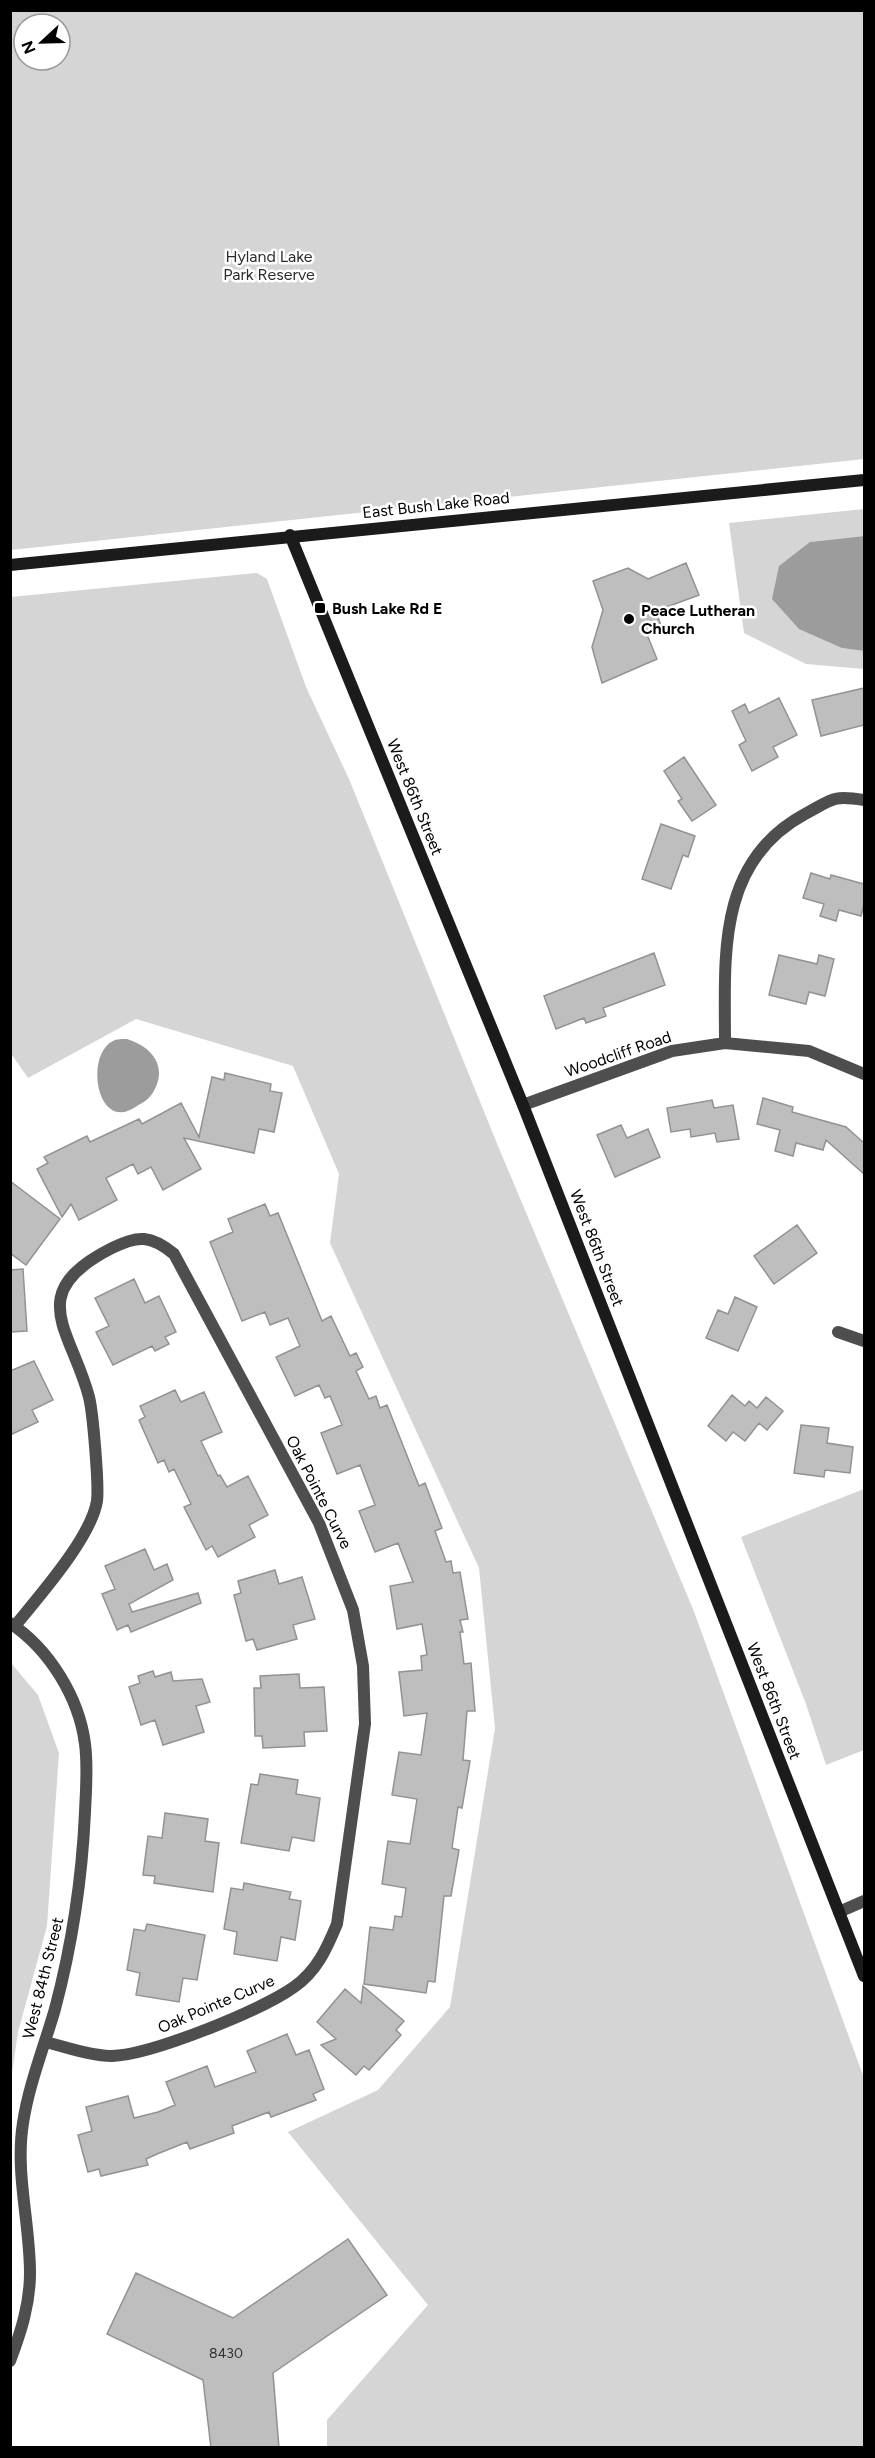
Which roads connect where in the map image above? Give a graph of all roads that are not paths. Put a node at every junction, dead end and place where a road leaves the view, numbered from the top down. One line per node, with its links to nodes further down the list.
1 (864, 480): 2 (street, East Bush Lake Road)
2 (290, 535): 3 (street, East Bush Lake Road); 7 (street, West 86th Street)
3 (10, 565)
4 (864, 800): 5 (street)
5 (725, 1043): 6 (street, Woodcliff Road); 7 (street, Woodcliff Road)
6 (864, 1074)
7 (523, 1105): 12 (street, West 86th Street)
8 (838, 1332): 9 (street)
9 (864, 1341)
10 (13, 1625): 14 (street, West 84th Street); 14 (street, Oak Pointe Curve)
11 (864, 1901): 12 (street)
12 (838, 1912): 13 (street, West 86th Street)
13 (864, 1976)
14 (45, 2042): 15 (street, West 84th Street)
15 (10, 2361)

